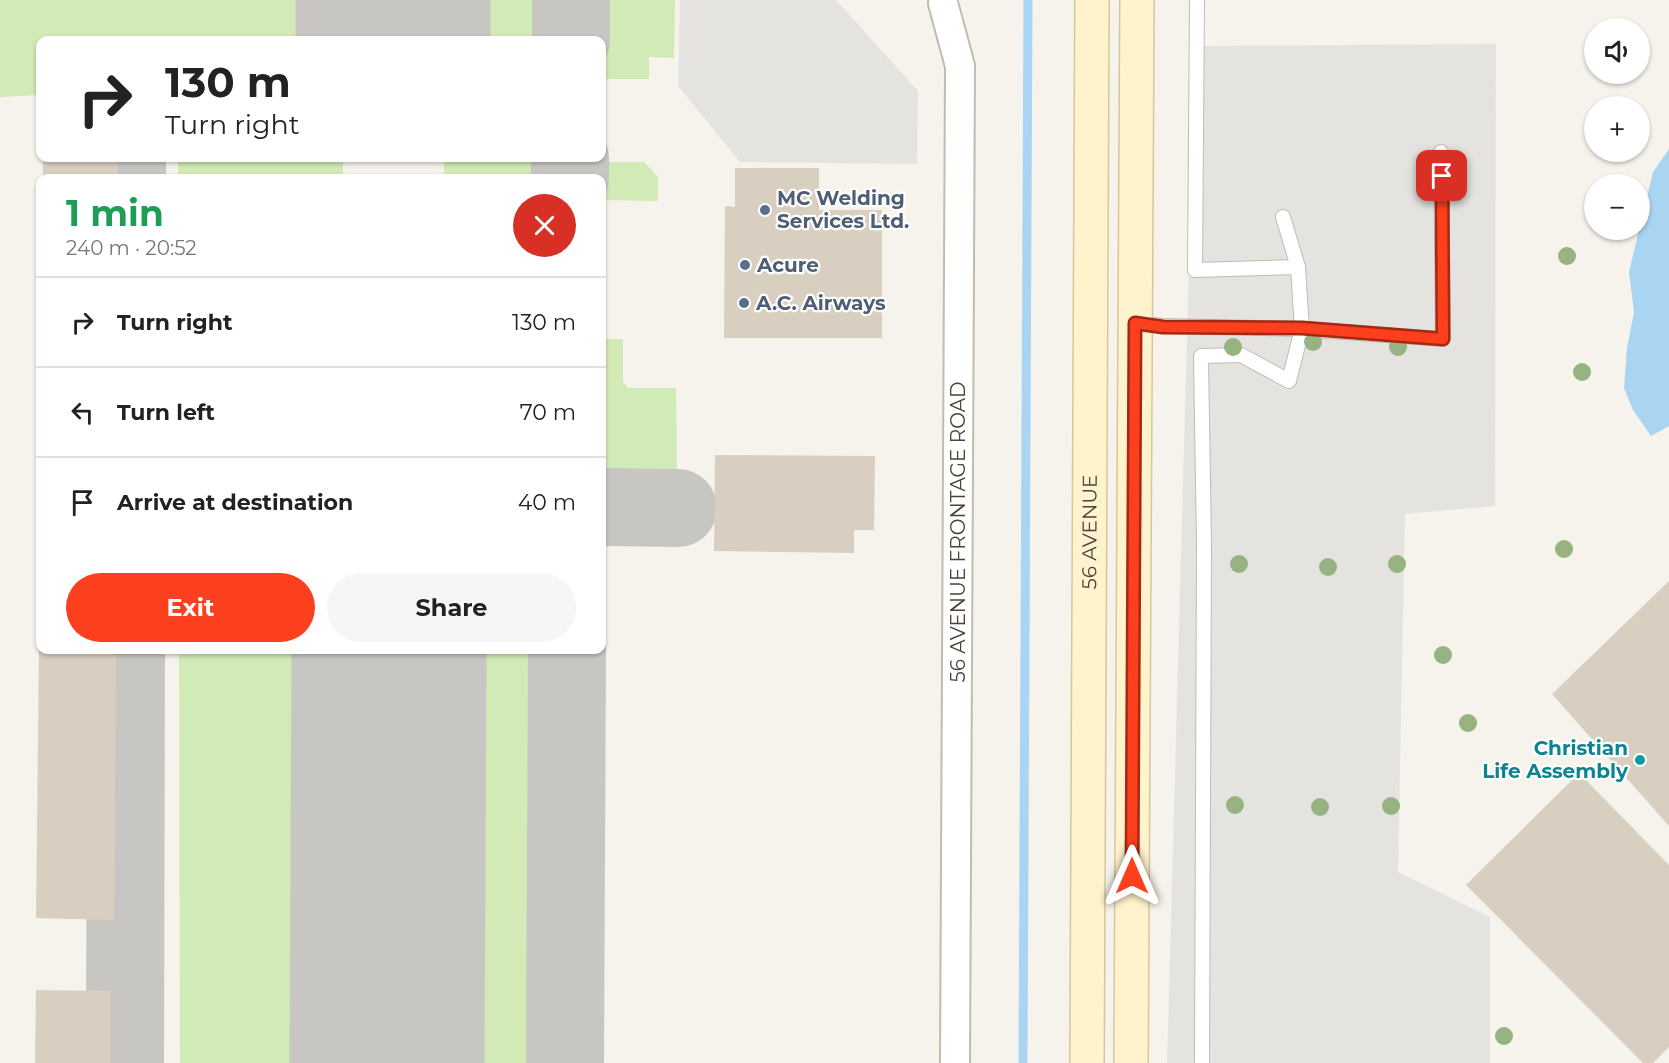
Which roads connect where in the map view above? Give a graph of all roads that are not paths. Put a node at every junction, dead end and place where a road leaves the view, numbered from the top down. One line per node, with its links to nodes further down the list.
1 (1092, 0): 8 (main road, 56 AVENUE)
2 (1137, 0): 9 (main road)
3 (1197, 0): 7 (lane)
4 (943, 3): 11 (street, 56 AVENUE FRONTAGE ROAD)
5 (1442, 152): 10 (lane)
6 (1283, 217): 7 (lane)
7 (1298, 267): 10 (lane)
8 (1090, 298): 9 (main road); 12 (main road, 56 AVENUE)
9 (1135, 323): 10 (lane); 13 (main road)
10 (1302, 328): 14 (lane)
11 (955, 1063)
12 (1087, 1063)
13 (1131, 1063)
14 (1202, 1063)

